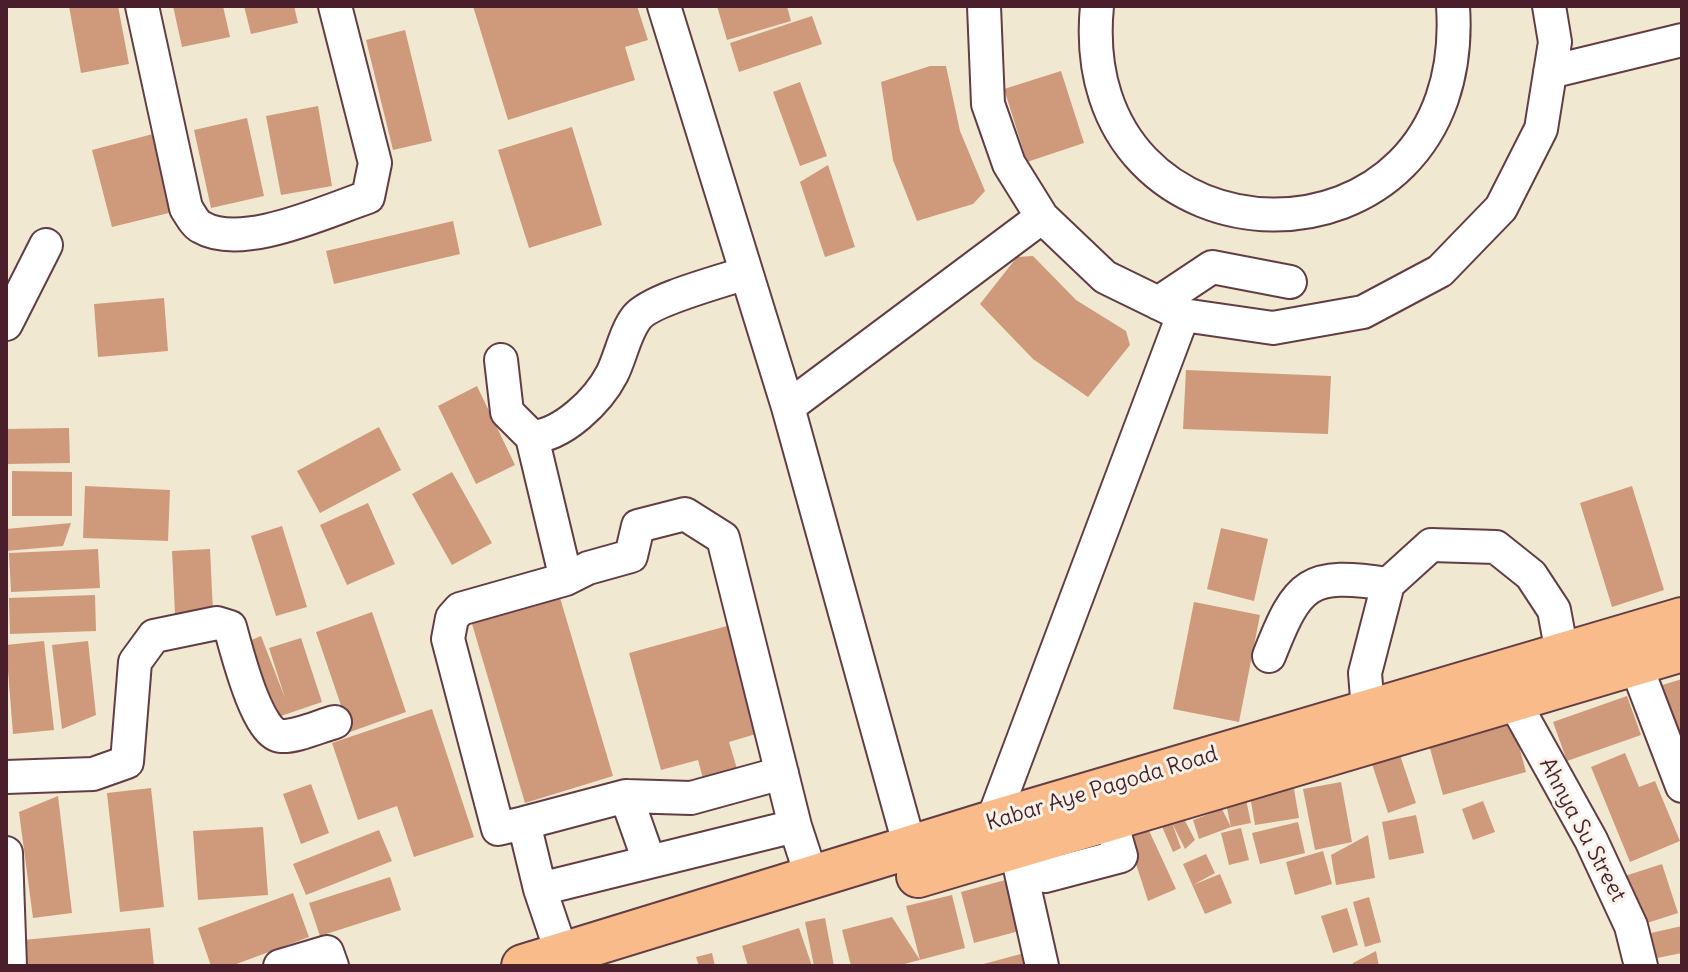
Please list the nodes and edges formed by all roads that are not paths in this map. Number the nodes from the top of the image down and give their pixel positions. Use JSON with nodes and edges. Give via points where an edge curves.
{"nodes":[{"id":1,"x":142,"y":6,"type":"edge"},
{"id":2,"x":335,"y":6,"type":"edge"},
{"id":3,"x":664,"y":6,"type":"edge"},
{"id":4,"x":966,"y":6,"type":"edge"},
{"id":5,"x":984,"y":6,"type":"edge"},
{"id":6,"x":1097,"y":6,"type":"edge"},
{"id":7,"x":1453,"y":6,"type":"edge"},
{"id":8,"x":1549,"y":6,"type":"edge"},
{"id":9,"x":1682,"y":40,"type":"edge"},
{"id":10,"x":1550,"y":72,"type":"junction"},
{"id":11,"x":988,"y":104,"type":"junction"},
{"id":12,"x":1042,"y":217,"type":"junction"},
{"id":13,"x":46,"y":245,"type":"dead end"},
{"id":14,"x":746,"y":273,"type":"junction"},
{"id":15,"x":1290,"y":282,"type":"dead end"},
{"id":16,"x":1170,"y":309,"type":"junction"},
{"id":17,"x":6,"y":324,"type":"edge"},
{"id":18,"x":501,"y":360,"type":"dead end"},
{"id":19,"x":788,"y":407,"type":"junction"},
{"id":20,"x":532,"y":437,"type":"junction"},
{"id":21,"x":566,"y":579,"type":"junction"},
{"id":22,"x":1388,"y":584,"type":"junction"},
{"id":23,"x":1682,"y":619,"type":"edge"},
{"id":24,"x":1682,"y":650,"type":"edge"},
{"id":25,"x":1562,"y":653,"type":"junction"},
{"id":26,"x":1269,"y":656,"type":"dead end"},
{"id":27,"x":1635,"y":663,"type":"junction"},
{"id":28,"x":1512,"y":698,"type":"junction"},
{"id":29,"x":1368,"y":710,"type":"junction"},
{"id":30,"x":335,"y":722,"type":"dead end"},
{"id":31,"x":782,"y":773,"type":"junction"},
{"id":32,"x":6,"y":777,"type":"edge"},
{"id":33,"x":1682,"y":786,"type":"edge"},
{"id":34,"x":626,"y":796,"type":"junction"},
{"id":35,"x":524,"y":823,"type":"junction"},
{"id":36,"x":795,"y":826,"type":"junction"},
{"id":37,"x":1018,"y":830,"type":"junction"},
{"id":38,"x":6,"y":853,"type":"edge"},
{"id":39,"x":649,"y":861,"type":"junction"},
{"id":40,"x":914,"y":863,"type":"junction"},
{"id":41,"x":812,"y":878,"type":"junction"},
{"id":42,"x":540,"y":889,"type":"junction"},
{"id":43,"x":571,"y":961,"type":"edge"},
{"id":44,"x":10,"y":966,"type":"edge"},
{"id":45,"x":280,"y":966,"type":"edge"},
{"id":46,"x":332,"y":966,"type":"edge"},
{"id":47,"x":1042,"y":966,"type":"edge"},
{"id":48,"x":1641,"y":966,"type":"edge"}],
"edges":[{"from":1,"to":2,"type":"street","via":[[186,208],[199,227],[223,234],[260,233],[368,197],[375,163]]},
{"from":3,"to":14,"type":"street"},
{"from":4,"to":11,"type":"street"},
{"from":5,"to":11,"type":"street"},
{"from":6,"to":7,"type":"street","via":[[1093,40],[1100,85],[1118,127],[1146,163],[1182,191],[1210,204],[1268,217],[1328,207],[1356,197],[1394,172],[1424,137],[1444,97],[1454,52]]},
{"from":8,"to":10,"type":"street","via":[[1555,42]]},
{"from":9,"to":10,"type":"street"},
{"from":10,"to":16,"type":"street","via":[[1541,129],[1501,208],[1440,271],[1363,312],[1273,328]]},
{"from":11,"to":12,"type":"street","via":[[1009,164]]},
{"from":12,"to":16,"type":"street","via":[[1105,277]]},
{"from":12,"to":19,"type":"street"},
{"from":13,"to":17,"type":"street"},
{"from":14,"to":19,"type":"street"},
{"from":14,"to":20,"type":"street","via":[[668,299],[638,316],[610,377],[582,410],[549,436]]},
{"from":15,"to":16,"type":"street","via":[[1212,267]]},
{"from":16,"to":37,"type":"street"},
{"from":18,"to":20,"type":"street","via":[[507,412]]},
{"from":19,"to":40,"type":"street"},
{"from":20,"to":21,"type":"street"},
{"from":21,"to":31,"type":"street","via":[[631,556],[638,526],[685,514],[723,538]]},
{"from":21,"to":35,"type":"street","via":[[460,609],[452,618],[448,639],[498,829]]},
{"from":22,"to":25,"type":"street","via":[[1431,545],[1496,547],[1531,575],[1554,610]]},
{"from":22,"to":26,"type":"street","via":[[1347,578],[1307,586],[1287,610]]},
{"from":22,"to":29,"type":"street","via":[[1365,673]]},
{"from":23,"to":25,"type":"main road","name":"Kabar Aye Pagoda Road"},
{"from":24,"to":27,"type":"main road","name":"Kabar Aye Pagoda Road"},
{"from":25,"to":29,"type":"main road","name":"Kabar Aye Pagoda Road"},
{"from":27,"to":28,"type":"main road","name":"Kabar Aye Pagoda Road"},
{"from":27,"to":33,"type":"street"},
{"from":28,"to":37,"type":"main road","name":"Kabar Aye Pagoda Road","via":[[1110,818]]},
{"from":28,"to":48,"type":"street","name":"Ahnya Su Street","via":[[1591,840],[1631,926]]},
{"from":29,"to":37,"type":"main road","name":"Kabar Aye Pagoda Road"},
{"from":30,"to":32,"type":"street","via":[[281,737],[270,732],[246,686],[230,627],[217,623],[154,636],[135,662],[127,762],[93,774]]},
{"from":31,"to":34,"type":"street","via":[[691,798]]},
{"from":31,"to":36,"type":"street"},
{"from":34,"to":35,"type":"street"},
{"from":34,"to":39,"type":"street"},
{"from":35,"to":42,"type":"street"},
{"from":36,"to":39,"type":"street"},
{"from":36,"to":41,"type":"street"},
{"from":37,"to":40,"type":"main road","name":"Kabar Aye Pagoda Road"},
{"from":37,"to":47,"type":"street"},
{"from":38,"to":44,"type":"street"},
{"from":39,"to":42,"type":"street"},
{"from":40,"to":41,"type":"main road","name":"Kabar Aye Pagoda Road"},
{"from":40,"to":43,"type":"main road","name":"Kabar Aye Pagoda Road"},
{"from":41,"to":43,"type":"main road","name":"Kabar Aye Pagoda Road"},
{"from":42,"to":43,"type":"street"},
{"from":45,"to":46,"type":"street","via":[[327,952]]}]}
